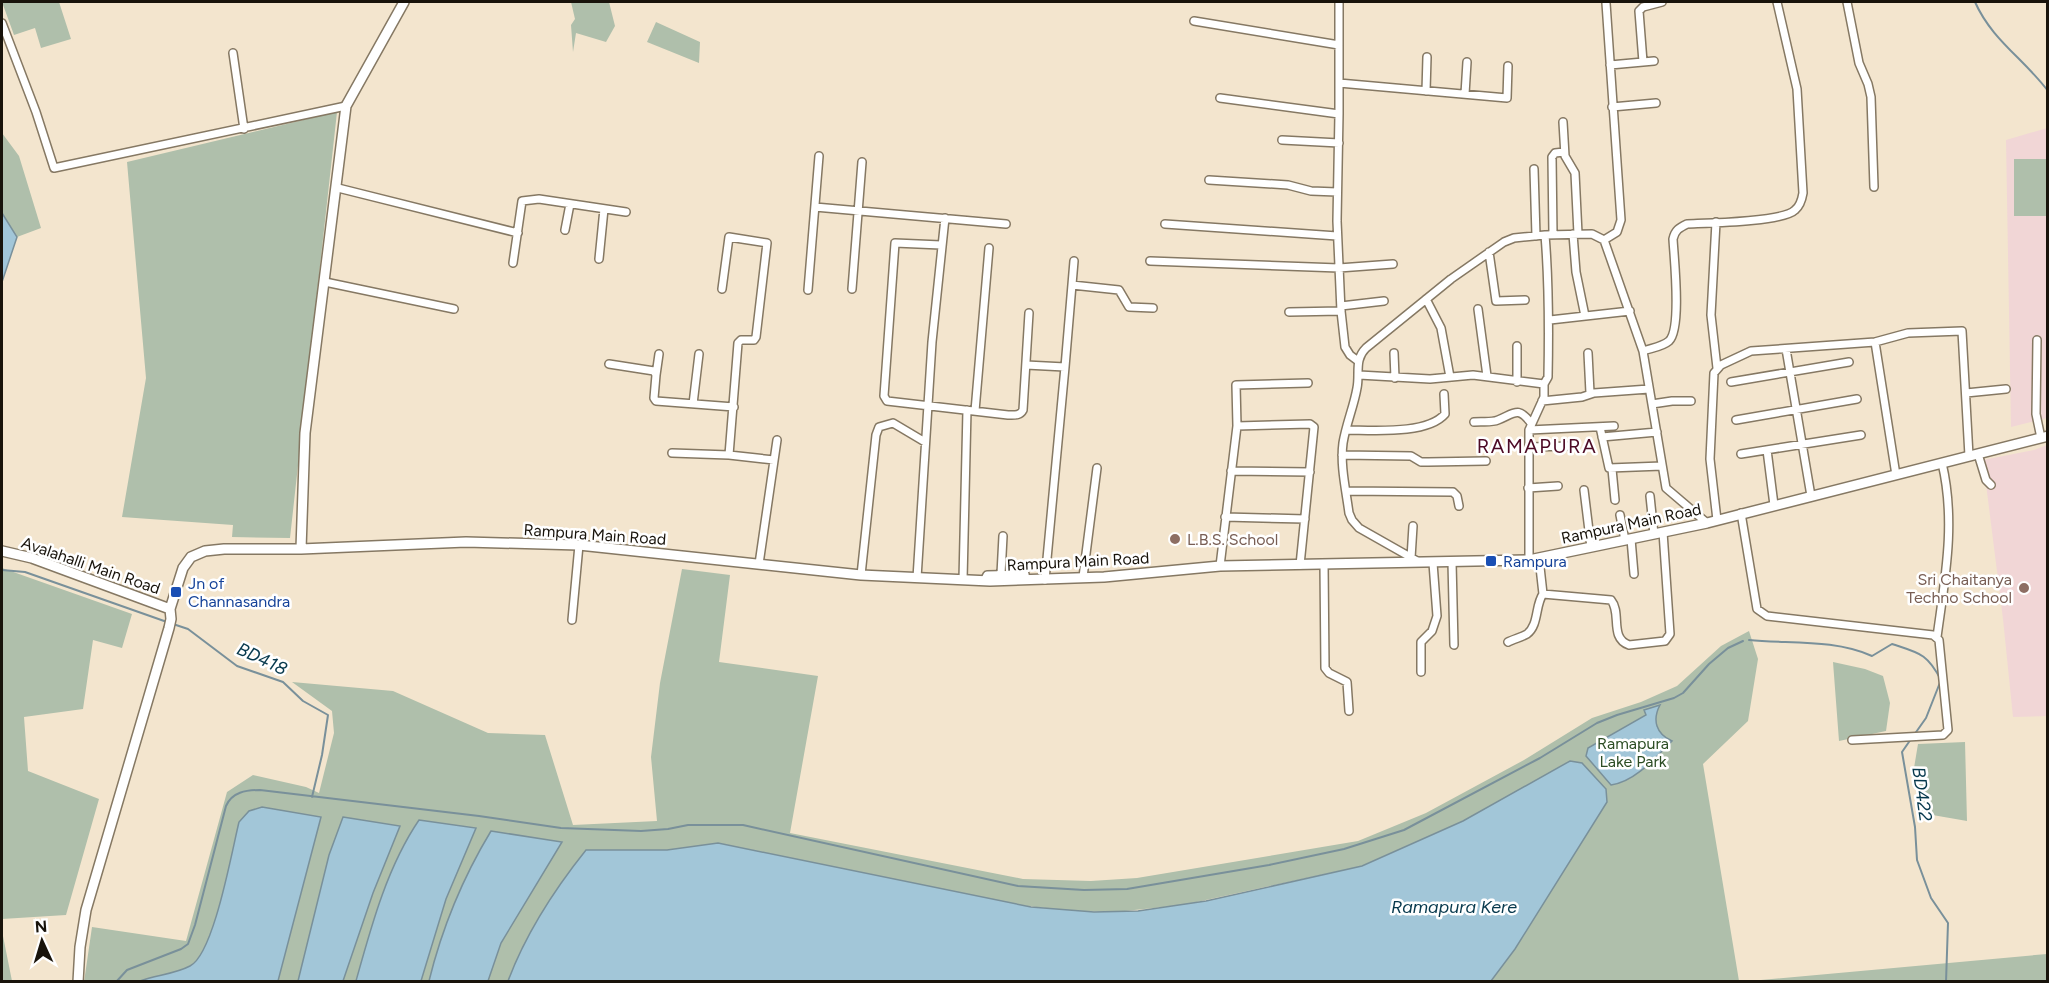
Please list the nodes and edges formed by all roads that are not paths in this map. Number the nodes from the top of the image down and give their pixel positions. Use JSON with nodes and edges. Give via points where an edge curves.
{"nodes":[{"id":1,"x":404,"y":2,"type":"edge"},
{"id":2,"x":1339,"y":2,"type":"edge"},
{"id":3,"x":1662,"y":2,"type":"edge"},
{"id":4,"x":1777,"y":2,"type":"edge"},
{"id":5,"x":1847,"y":2,"type":"edge"},
{"id":6,"x":1606,"y":3,"type":"dead end"},
{"id":7,"x":1194,"y":21,"type":"dead end"},
{"id":8,"x":2,"y":23,"type":"edge"},
{"id":9,"x":1339,"y":45,"type":"junction"},
{"id":10,"x":233,"y":53,"type":"dead end"},
{"id":11,"x":1427,"y":57,"type":"dead end"},
{"id":12,"x":1654,"y":61,"type":"dead end"},
{"id":13,"x":1467,"y":62,"type":"dead end"},
{"id":14,"x":1643,"y":62,"type":"junction"},
{"id":15,"x":1610,"y":65,"type":"junction"},
{"id":16,"x":1508,"y":66,"type":"dead end"},
{"id":17,"x":1339,"y":83,"type":"junction"},
{"id":18,"x":1426,"y":90,"type":"junction"},
{"id":19,"x":1466,"y":94,"type":"junction"},
{"id":20,"x":1220,"y":98,"type":"dead end"},
{"id":21,"x":1656,"y":103,"type":"dead end"},
{"id":22,"x":346,"y":106,"type":"junction"},
{"id":23,"x":1612,"y":107,"type":"junction"},
{"id":24,"x":1340,"y":114,"type":"junction"},
{"id":25,"x":1563,"y":122,"type":"dead end"},
{"id":26,"x":244,"y":129,"type":"junction"},
{"id":27,"x":1282,"y":140,"type":"dead end"},
{"id":28,"x":1339,"y":143,"type":"junction"},
{"id":29,"x":1564,"y":152,"type":"junction"},
{"id":30,"x":819,"y":156,"type":"dead end"},
{"id":31,"x":862,"y":162,"type":"dead end"},
{"id":32,"x":1534,"y":169,"type":"dead end"},
{"id":33,"x":1209,"y":180,"type":"dead end"},
{"id":34,"x":1874,"y":187,"type":"dead end"},
{"id":35,"x":338,"y":188,"type":"junction"},
{"id":36,"x":1337,"y":192,"type":"junction"},
{"id":37,"x":570,"y":204,"type":"junction"},
{"id":38,"x":815,"y":207,"type":"junction"},
{"id":39,"x":604,"y":209,"type":"junction"},
{"id":40,"x":858,"y":211,"type":"junction"},
{"id":41,"x":626,"y":212,"type":"dead end"},
{"id":42,"x":945,"y":218,"type":"junction"},
{"id":43,"x":1716,"y":222,"type":"junction"},
{"id":44,"x":1006,"y":224,"type":"dead end"},
{"id":45,"x":1165,"y":224,"type":"dead end"},
{"id":46,"x":565,"y":230,"type":"dead end"},
{"id":47,"x":518,"y":233,"type":"junction"},
{"id":48,"x":1576,"y":234,"type":"junction"},
{"id":49,"x":1549,"y":235,"type":"junction"},
{"id":50,"x":1337,"y":236,"type":"junction"},
{"id":51,"x":1536,"y":236,"type":"junction"},
{"id":52,"x":1604,"y":240,"type":"junction"},
{"id":53,"x":941,"y":245,"type":"junction"},
{"id":54,"x":989,"y":248,"type":"dead end"},
{"id":55,"x":1489,"y":252,"type":"junction"},
{"id":56,"x":599,"y":259,"type":"dead end"},
{"id":57,"x":1074,"y":261,"type":"dead end"},
{"id":58,"x":1150,"y":261,"type":"dead end"},
{"id":59,"x":513,"y":263,"type":"dead end"},
{"id":60,"x":1393,"y":264,"type":"dead end"},
{"id":61,"x":1339,"y":268,"type":"junction"},
{"id":62,"x":325,"y":282,"type":"junction"},
{"id":63,"x":1072,"y":285,"type":"junction"},
{"id":64,"x":722,"y":289,"type":"dead end"},
{"id":65,"x":852,"y":289,"type":"dead end"},
{"id":66,"x":808,"y":290,"type":"dead end"},
{"id":67,"x":1426,"y":299,"type":"junction"},
{"id":68,"x":1525,"y":300,"type":"dead end"},
{"id":69,"x":1384,"y":301,"type":"dead end"},
{"id":70,"x":1153,"y":308,"type":"dead end"},
{"id":71,"x":454,"y":309,"type":"dead end"},
{"id":72,"x":1341,"y":309,"type":"junction"},
{"id":73,"x":1478,"y":309,"type":"dead end"},
{"id":74,"x":1630,"y":311,"type":"junction"},
{"id":75,"x":1289,"y":312,"type":"dead end"},
{"id":76,"x":1029,"y":313,"type":"dead end"},
{"id":77,"x":1585,"y":316,"type":"junction"},
{"id":78,"x":1550,"y":320,"type":"junction"},
{"id":79,"x":2037,"y":340,"type":"dead end"},
{"id":80,"x":1875,"y":342,"type":"junction"},
{"id":81,"x":1517,"y":346,"type":"dead end"},
{"id":82,"x":1786,"y":349,"type":"junction"},
{"id":83,"x":1642,"y":351,"type":"junction"},
{"id":84,"x":1394,"y":353,"type":"dead end"},
{"id":85,"x":1588,"y":353,"type":"dead end"},
{"id":86,"x":659,"y":354,"type":"dead end"},
{"id":87,"x":699,"y":354,"type":"dead end"},
{"id":88,"x":1358,"y":361,"type":"junction"},
{"id":89,"x":1849,"y":362,"type":"dead end"},
{"id":90,"x":609,"y":364,"type":"dead end"},
{"id":91,"x":1026,"y":365,"type":"junction"},
{"id":92,"x":1065,"y":367,"type":"junction"},
{"id":93,"x":1717,"y":368,"type":"junction"},
{"id":94,"x":1790,"y":373,"type":"junction"},
{"id":95,"x":656,"y":375,"type":"junction"},
{"id":96,"x":1359,"y":375,"type":"junction"},
{"id":97,"x":1487,"y":376,"type":"junction"},
{"id":98,"x":1450,"y":377,"type":"junction"},
{"id":99,"x":1395,"y":378,"type":"junction"},
{"id":100,"x":1517,"y":382,"type":"junction"},
{"id":101,"x":1731,"y":382,"type":"dead end"},
{"id":102,"x":1308,"y":383,"type":"dead end"},
{"id":103,"x":1544,"y":384,"type":"junction"},
{"id":104,"x":1649,"y":389,"type":"junction"},
{"id":105,"x":2006,"y":389,"type":"dead end"},
{"id":106,"x":1590,"y":393,"type":"junction"},
{"id":107,"x":1966,"y":393,"type":"junction"},
{"id":108,"x":1444,"y":394,"type":"dead end"},
{"id":109,"x":1857,"y":399,"type":"dead end"},
{"id":110,"x":1542,"y":401,"type":"junction"},
{"id":111,"x":1691,"y":401,"type":"dead end"},
{"id":112,"x":693,"y":404,"type":"junction"},
{"id":113,"x":1652,"y":404,"type":"junction"},
{"id":114,"x":734,"y":407,"type":"junction"},
{"id":115,"x":928,"y":407,"type":"junction"},
{"id":116,"x":1796,"y":409,"type":"junction"},
{"id":117,"x":971,"y":410,"type":"junction"},
{"id":118,"x":1736,"y":420,"type":"dead end"},
{"id":119,"x":1474,"y":422,"type":"dead end"},
{"id":120,"x":1237,"y":426,"type":"junction"},
{"id":121,"x":1614,"y":426,"type":"dead end"},
{"id":122,"x":1530,"y":427,"type":"junction"},
{"id":123,"x":1600,"y":428,"type":"junction"},
{"id":124,"x":1346,"y":430,"type":"junction"},
{"id":125,"x":1657,"y":432,"type":"junction"},
{"id":126,"x":1861,"y":435,"type":"dead end"},
{"id":127,"x":1602,"y":437,"type":"junction"},
{"id":128,"x":2044,"y":437,"type":"edge"},
{"id":129,"x":777,"y":440,"type":"dead end"},
{"id":130,"x":925,"y":442,"type":"junction"},
{"id":131,"x":1802,"y":445,"type":"junction"},
{"id":132,"x":1572,"y":446,"type":"dead end"},
{"id":133,"x":1529,"y":447,"type":"junction"},
{"id":134,"x":1767,"y":450,"type":"junction"},
{"id":135,"x":672,"y":453,"type":"dead end"},
{"id":136,"x":1741,"y":454,"type":"dead end"},
{"id":137,"x":729,"y":455,"type":"junction"},
{"id":138,"x":1342,"y":455,"type":"junction"},
{"id":139,"x":1973,"y":455,"type":"junction"},
{"id":140,"x":774,"y":460,"type":"junction"},
{"id":141,"x":1486,"y":461,"type":"dead end"},
{"id":142,"x":1942,"y":463,"type":"junction"},
{"id":143,"x":1662,"y":466,"type":"junction"},
{"id":144,"x":1097,"y":468,"type":"dead end"},
{"id":145,"x":1612,"y":469,"type":"junction"},
{"id":146,"x":1231,"y":471,"type":"junction"},
{"id":147,"x":1310,"y":472,"type":"junction"},
{"id":148,"x":1896,"y":475,"type":"junction"},
{"id":149,"x":1991,"y":485,"type":"dead end"},
{"id":150,"x":1558,"y":486,"type":"dead end"},
{"id":151,"x":1528,"y":488,"type":"junction"},
{"id":152,"x":1584,"y":490,"type":"dead end"},
{"id":153,"x":1346,"y":491,"type":"junction"},
{"id":154,"x":1650,"y":496,"type":"dead end"},
{"id":155,"x":1811,"y":496,"type":"junction"},
{"id":156,"x":1615,"y":500,"type":"dead end"},
{"id":157,"x":1774,"y":505,"type":"junction"},
{"id":158,"x":1459,"y":507,"type":"dead end"},
{"id":159,"x":1741,"y":513,"type":"junction"},
{"id":160,"x":1620,"y":515,"type":"dead end"},
{"id":161,"x":1226,"y":517,"type":"junction"},
{"id":162,"x":1305,"y":519,"type":"junction"},
{"id":163,"x":1712,"y":521,"type":"junction"},
{"id":164,"x":1413,"y":526,"type":"dead end"},
{"id":165,"x":1659,"y":533,"type":"junction"},
{"id":166,"x":1003,"y":536,"type":"dead end"},
{"id":167,"x":1628,"y":539,"type":"junction"},
{"id":168,"x":579,"y":545,"type":"junction"},
{"id":169,"x":1591,"y":547,"type":"junction"},
{"id":170,"x":301,"y":549,"type":"junction"},
{"id":171,"x":2,"y":551,"type":"edge"},
{"id":172,"x":1411,"y":558,"type":"junction"},
{"id":173,"x":1539,"y":558,"type":"junction"},
{"id":174,"x":1529,"y":560,"type":"junction"},
{"id":175,"x":1452,"y":562,"type":"junction"},
{"id":176,"x":1421,"y":563,"type":"junction"},
{"id":177,"x":1433,"y":563,"type":"junction"},
{"id":178,"x":759,"y":564,"type":"junction"},
{"id":179,"x":1324,"y":564,"type":"junction"},
{"id":180,"x":1300,"y":565,"type":"junction"},
{"id":181,"x":1220,"y":566,"type":"junction"},
{"id":182,"x":1001,"y":574,"type":"junction"},
{"id":183,"x":1634,"y":574,"type":"dead end"},
{"id":184,"x":861,"y":575,"type":"junction"},
{"id":185,"x":1083,"y":577,"type":"junction"},
{"id":186,"x":917,"y":578,"type":"junction"},
{"id":187,"x":963,"y":580,"type":"junction"},
{"id":188,"x":1026,"y":580,"type":"junction"},
{"id":189,"x":1045,"y":580,"type":"junction"},
{"id":190,"x":984,"y":581,"type":"junction"},
{"id":191,"x":1543,"y":594,"type":"junction"},
{"id":192,"x":170,"y":619,"type":"junction"},
{"id":193,"x":572,"y":620,"type":"dead end"},
{"id":194,"x":1937,"y":637,"type":"junction"},
{"id":195,"x":1508,"y":642,"type":"dead end"},
{"id":196,"x":1454,"y":645,"type":"dead end"},
{"id":197,"x":1422,"y":672,"type":"dead end"},
{"id":198,"x":1349,"y":711,"type":"dead end"},
{"id":199,"x":1852,"y":740,"type":"dead end"},
{"id":200,"x":78,"y":981,"type":"edge"}],
"edges":[{"from":1,"to":22,"type":"main road"},
{"from":2,"to":9,"type":"street"},
{"from":3,"to":14,"type":"street","via":[[1639,11]]},
{"from":4,"to":43,"type":"street","via":[[1797,89],[1803,193],[1795,211],[1786,215]]},
{"from":5,"to":34,"type":"street","via":[[1859,63],[1871,97]]},
{"from":6,"to":15,"type":"street"},
{"from":7,"to":9,"type":"street"},
{"from":8,"to":26,"type":"street","via":[[54,168]]},
{"from":9,"to":17,"type":"street"},
{"from":10,"to":26,"type":"street"},
{"from":11,"to":18,"type":"street"},
{"from":12,"to":14,"type":"street"},
{"from":13,"to":19,"type":"street"},
{"from":14,"to":15,"type":"street"},
{"from":15,"to":23,"type":"street"},
{"from":16,"to":19,"type":"street","via":[[1507,98]]},
{"from":17,"to":18,"type":"street"},
{"from":17,"to":24,"type":"street"},
{"from":18,"to":19,"type":"street"},
{"from":20,"to":24,"type":"street"},
{"from":21,"to":23,"type":"street"},
{"from":22,"to":26,"type":"street"},
{"from":22,"to":35,"type":"main road"},
{"from":23,"to":52,"type":"street","via":[[1621,220],[1617,232]]},
{"from":24,"to":28,"type":"street"},
{"from":25,"to":29,"type":"street"},
{"from":27,"to":28,"type":"street"},
{"from":28,"to":36,"type":"street"},
{"from":29,"to":48,"type":"street","via":[[1575,172]]},
{"from":29,"to":49,"type":"street","via":[[1552,157]]},
{"from":30,"to":38,"type":"street"},
{"from":31,"to":40,"type":"street"},
{"from":32,"to":51,"type":"street"},
{"from":33,"to":36,"type":"street"},
{"from":35,"to":47,"type":"street"},
{"from":35,"to":62,"type":"main road"},
{"from":36,"to":50,"type":"street"},
{"from":37,"to":39,"type":"street"},
{"from":37,"to":46,"type":"street"},
{"from":37,"to":47,"type":"street","via":[[539,199],[522,201]]},
{"from":38,"to":40,"type":"street"},
{"from":38,"to":66,"type":"street"},
{"from":39,"to":41,"type":"street"},
{"from":39,"to":56,"type":"street"},
{"from":40,"to":42,"type":"street"},
{"from":40,"to":65,"type":"street"},
{"from":42,"to":44,"type":"street"},
{"from":42,"to":53,"type":"street"},
{"from":43,"to":83,"type":"street","via":[[1687,224],[1674,232],[1674,334],[1661,346]]},
{"from":43,"to":93,"type":"street","via":[[1711,315]]},
{"from":45,"to":50,"type":"street"},
{"from":47,"to":59,"type":"street"},
{"from":48,"to":49,"type":"street"},
{"from":48,"to":52,"type":"street","via":[[1592,234]]},
{"from":48,"to":77,"type":"street","via":[[1576,272]]},
{"from":49,"to":51,"type":"street"},
{"from":49,"to":78,"type":"street"},
{"from":50,"to":61,"type":"street"},
{"from":51,"to":55,"type":"street","via":[[1514,238]]},
{"from":52,"to":74,"type":"street"},
{"from":53,"to":115,"type":"street"},
{"from":53,"to":115,"type":"street","via":[[895,243],[884,396],[890,403]]},
{"from":54,"to":117,"type":"street"},
{"from":55,"to":67,"type":"street"},
{"from":55,"to":68,"type":"street","via":[[1496,301]]},
{"from":57,"to":63,"type":"street"},
{"from":58,"to":61,"type":"street"},
{"from":60,"to":61,"type":"street"},
{"from":61,"to":72,"type":"street"},
{"from":62,"to":71,"type":"street"},
{"from":62,"to":170,"type":"main road","via":[[305,433]]},
{"from":63,"to":70,"type":"street","via":[[1119,290],[1129,307]]},
{"from":63,"to":92,"type":"street"},
{"from":64,"to":114,"type":"street","via":[[729,237],[767,243],[756,337],[738,343]]},
{"from":67,"to":88,"type":"street","via":[[1366,348]]},
{"from":67,"to":98,"type":"street","via":[[1441,328]]},
{"from":69,"to":72,"type":"street"},
{"from":72,"to":75,"type":"street"},
{"from":72,"to":88,"type":"street","via":[[1345,347]]},
{"from":73,"to":97,"type":"street"},
{"from":74,"to":77,"type":"street"},
{"from":74,"to":83,"type":"street"},
{"from":76,"to":91,"type":"street"},
{"from":77,"to":78,"type":"street"},
{"from":78,"to":103,"type":"street","via":[[1548,377]]},
{"from":79,"to":128,"type":"street","via":[[2036,414]]},
{"from":80,"to":82,"type":"street"},
{"from":80,"to":107,"type":"street","via":[[1908,333],[1962,331]]},
{"from":80,"to":148,"type":"street"},
{"from":81,"to":100,"type":"street"},
{"from":82,"to":93,"type":"street","via":[[1750,351]]},
{"from":82,"to":94,"type":"street"},
{"from":83,"to":104,"type":"street"},
{"from":84,"to":99,"type":"street"},
{"from":85,"to":106,"type":"street"},
{"from":86,"to":95,"type":"street"},
{"from":87,"to":112,"type":"street"},
{"from":88,"to":96,"type":"street"},
{"from":89,"to":94,"type":"street"},
{"from":90,"to":95,"type":"street","via":[[654,371]]},
{"from":91,"to":92,"type":"street"},
{"from":91,"to":117,"type":"street","via":[[1021,413]]},
{"from":92,"to":189,"type":"street"},
{"from":93,"to":163,"type":"street","via":[[1710,459]]},
{"from":94,"to":101,"type":"street"},
{"from":94,"to":116,"type":"street"},
{"from":95,"to":112,"type":"street","via":[[656,401]]},
{"from":96,"to":99,"type":"street"},
{"from":96,"to":124,"type":"street"},
{"from":97,"to":98,"type":"street"},
{"from":97,"to":100,"type":"street"},
{"from":98,"to":99,"type":"street"},
{"from":100,"to":103,"type":"street"},
{"from":102,"to":120,"type":"street","via":[[1236,385]]},
{"from":103,"to":110,"type":"street"},
{"from":104,"to":106,"type":"street"},
{"from":104,"to":113,"type":"street"},
{"from":105,"to":107,"type":"street"},
{"from":106,"to":110,"type":"street"},
{"from":107,"to":139,"type":"street"},
{"from":108,"to":124,"type":"street","via":[[1445,414],[1433,422],[1398,430]]},
{"from":109,"to":116,"type":"street"},
{"from":110,"to":122,"type":"street"},
{"from":111,"to":113,"type":"street"},
{"from":112,"to":114,"type":"street"},
{"from":113,"to":125,"type":"street"},
{"from":114,"to":137,"type":"street"},
{"from":115,"to":117,"type":"street"},
{"from":115,"to":130,"type":"street"},
{"from":116,"to":118,"type":"street"},
{"from":116,"to":131,"type":"street"},
{"from":117,"to":187,"type":"street"},
{"from":119,"to":122,"type":"street","via":[[1496,421],[1517,412],[1524,414]]},
{"from":120,"to":146,"type":"street"},
{"from":120,"to":147,"type":"street","via":[[1313,425]]},
{"from":121,"to":123,"type":"street"},
{"from":122,"to":123,"type":"street"},
{"from":122,"to":133,"type":"street"},
{"from":123,"to":127,"type":"street"},
{"from":124,"to":138,"type":"street"},
{"from":125,"to":127,"type":"street"},
{"from":125,"to":143,"type":"street"},
{"from":126,"to":131,"type":"street"},
{"from":127,"to":145,"type":"street","via":[[1607,465]]},
{"from":128,"to":139,"type":"main road","name":"Rampura Main Road"},
{"from":129,"to":140,"type":"street"},
{"from":130,"to":184,"type":"street","via":[[893,423],[879,427]]},
{"from":130,"to":186,"type":"street"},
{"from":131,"to":134,"type":"street"},
{"from":131,"to":155,"type":"street"},
{"from":132,"to":133,"type":"street"},
{"from":133,"to":151,"type":"street"},
{"from":134,"to":136,"type":"street"},
{"from":134,"to":157,"type":"street"},
{"from":135,"to":137,"type":"street"},
{"from":137,"to":140,"type":"street"},
{"from":138,"to":141,"type":"street","via":[[1411,456],[1421,462]]},
{"from":138,"to":153,"type":"street"},
{"from":139,"to":142,"type":"main road","name":"Rampura Main Road"},
{"from":139,"to":149,"type":"street"},
{"from":140,"to":178,"type":"street"},
{"from":142,"to":148,"type":"main road","name":"Rampura Main Road"},
{"from":142,"to":194,"type":"street","via":[[1950,545]]},
{"from":143,"to":145,"type":"street"},
{"from":143,"to":163,"type":"street","via":[[1668,490]]},
{"from":144,"to":185,"type":"street"},
{"from":145,"to":156,"type":"street"},
{"from":146,"to":147,"type":"street"},
{"from":146,"to":161,"type":"street"},
{"from":147,"to":162,"type":"street"},
{"from":148,"to":155,"type":"main road","name":"Rampura Main Road"},
{"from":150,"to":151,"type":"street"},
{"from":151,"to":174,"type":"street"},
{"from":152,"to":169,"type":"street"},
{"from":153,"to":158,"type":"street","via":[[1453,492]]},
{"from":153,"to":172,"type":"street","via":[[1349,513],[1359,528]]},
{"from":154,"to":165,"type":"street"},
{"from":155,"to":157,"type":"main road","name":"Rampura Main Road"},
{"from":157,"to":159,"type":"main road","name":"Rampura Main Road"},
{"from":159,"to":163,"type":"main road","name":"Rampura Main Road"},
{"from":159,"to":194,"type":"street","via":[[1761,613]]},
{"from":160,"to":167,"type":"street"},
{"from":161,"to":162,"type":"street"},
{"from":161,"to":181,"type":"street"},
{"from":162,"to":180,"type":"street"},
{"from":163,"to":165,"type":"main road","name":"Rampura Main Road"},
{"from":164,"to":172,"type":"street"},
{"from":165,"to":167,"type":"main road","name":"Rampura Main Road"},
{"from":165,"to":191,"type":"street","via":[[1670,634],[1665,641],[1624,643],[1617,632],[1611,600]]},
{"from":166,"to":182,"type":"street"},
{"from":167,"to":169,"type":"main road","name":"Rampura Main Road"},
{"from":167,"to":183,"type":"street"},
{"from":168,"to":170,"type":"main road","name":"Rampura Main Road","via":[[466,542]]},
{"from":168,"to":178,"type":"main road","name":"Rampura Main Road"},
{"from":168,"to":193,"type":"street"},
{"from":169,"to":173,"type":"main road","name":"Rampura Main Road"},
{"from":170,"to":192,"type":"main road","name":"Rampura Main Road","via":[[224,549],[191,557],[183,568]]},
{"from":171,"to":192,"type":"main road","name":"Avalahalli Main Road","via":[[32,558]]},
{"from":172,"to":176,"type":"street"},
{"from":173,"to":174,"type":"main road","name":"Rampura Main Road"},
{"from":173,"to":191,"type":"street"},
{"from":174,"to":175,"type":"main road","name":"Rampura Main Road"},
{"from":175,"to":177,"type":"main road","name":"Rampura Main Road"},
{"from":175,"to":196,"type":"street"},
{"from":176,"to":177,"type":"main road","name":"Rampura Main Road"},
{"from":176,"to":179,"type":"main road","name":"Rampura Main Road"},
{"from":177,"to":197,"type":"street","via":[[1437,616],[1432,631],[1421,642]]},
{"from":178,"to":184,"type":"main road","name":"Rampura Main Road"},
{"from":179,"to":180,"type":"main road","name":"Rampura Main Road"},
{"from":179,"to":198,"type":"street","via":[[1326,668],[1347,682]]},
{"from":180,"to":181,"type":"main road","name":"Rampura Main Road"},
{"from":181,"to":185,"type":"main road","name":"Rampura Main Road"},
{"from":182,"to":188,"type":"street","via":[[1024,574]]},
{"from":182,"to":190,"type":"street","via":[[987,575]]},
{"from":184,"to":186,"type":"main road","name":"Rampura Main Road"},
{"from":185,"to":189,"type":"main road","name":"Rampura Main Road"},
{"from":186,"to":187,"type":"main road","name":"Rampura Main Road"},
{"from":187,"to":190,"type":"main road","name":"Rampura Main Road"},
{"from":188,"to":189,"type":"main road","name":"Rampura Main Road"},
{"from":188,"to":190,"type":"main road","name":"Rampura Main Road"},
{"from":191,"to":195,"type":"street","via":[[1532,628]]},
{"from":192,"to":200,"type":"main road","via":[[86,910]]},
{"from":194,"to":199,"type":"street","via":[[1948,730],[1943,735]]}]}
